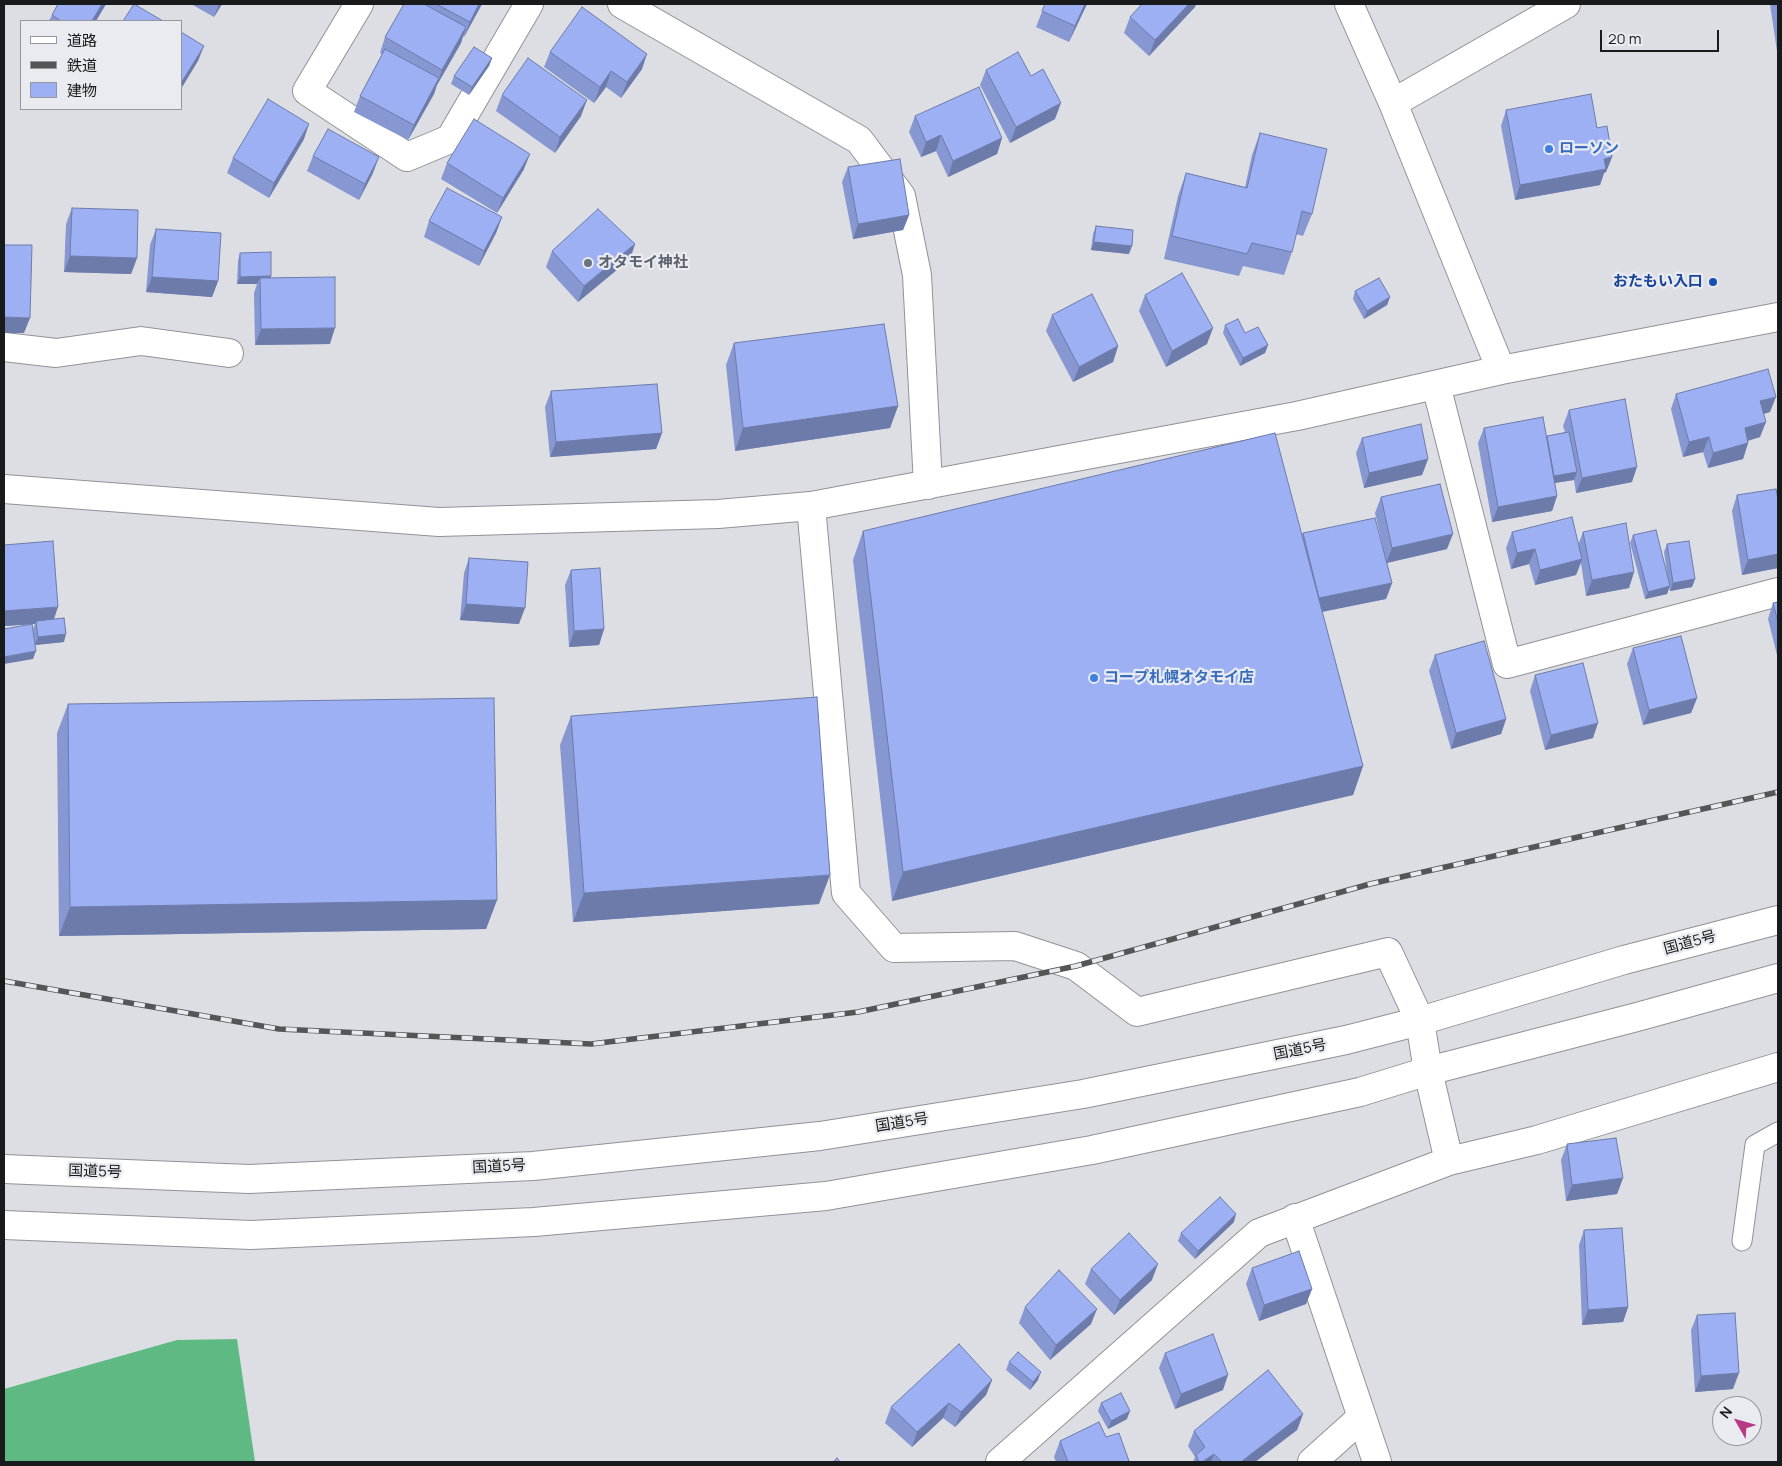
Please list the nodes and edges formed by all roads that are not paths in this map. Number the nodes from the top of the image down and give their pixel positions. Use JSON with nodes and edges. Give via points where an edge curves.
{"nodes":[{"id":1,"x":359,"y":4,"type":"edge"},
{"id":2,"x":529,"y":4,"type":"edge"},
{"id":3,"x":622,"y":4,"type":"edge"},
{"id":4,"x":1349,"y":4,"type":"edge"},
{"id":5,"x":1566,"y":4,"type":"edge"},
{"id":6,"x":1393,"y":103,"type":"junction"},
{"id":7,"x":1778,"y":317,"type":"edge"},
{"id":8,"x":4,"y":347,"type":"edge"},
{"id":9,"x":230,"y":353,"type":"dead end"},
{"id":10,"x":1501,"y":370,"type":"junction"},
{"id":11,"x":1436,"y":385,"type":"junction"},
{"id":12,"x":928,"y":485,"type":"junction"},
{"id":13,"x":4,"y":489,"type":"edge"},
{"id":14,"x":811,"y":506,"type":"junction"},
{"id":15,"x":1778,"y":592,"type":"edge"},
{"id":16,"x":1778,"y":920,"type":"edge"},
{"id":17,"x":1778,"y":978,"type":"edge"},
{"id":18,"x":1420,"y":1021,"type":"junction"},
{"id":19,"x":1778,"y":1067,"type":"edge"},
{"id":20,"x":1428,"y":1071,"type":"junction"},
{"id":21,"x":1778,"y":1132,"type":"edge"},
{"id":22,"x":1449,"y":1161,"type":"junction"},
{"id":23,"x":4,"y":1168,"type":"edge"},
{"id":24,"x":1295,"y":1218,"type":"junction"},
{"id":25,"x":4,"y":1225,"type":"edge"},
{"id":26,"x":1742,"y":1241,"type":"dead end"},
{"id":27,"x":1361,"y":1418,"type":"junction"},
{"id":28,"x":1000,"y":1462,"type":"edge"},
{"id":29,"x":1312,"y":1462,"type":"edge"},
{"id":30,"x":1377,"y":1462,"type":"edge"}],
"edges":[{"from":1,"to":2,"type":"main road","via":[[307,91],[407,157],[450,139]]},
{"from":3,"to":12,"type":"main road","via":[[859,140],[901,196],[917,275]]},
{"from":4,"to":6,"type":"main road"},
{"from":5,"to":6,"type":"main road"},
{"from":6,"to":10,"type":"main road"},
{"from":7,"to":10,"type":"main road"},
{"from":8,"to":9,"type":"main road","via":[[56,353],[141,341]]},
{"from":10,"to":11,"type":"main road"},
{"from":11,"to":12,"type":"main road","via":[[1297,416]]},
{"from":11,"to":15,"type":"main road","via":[[1507,664]]},
{"from":12,"to":14,"type":"main road"},
{"from":13,"to":14,"type":"main road","via":[[439,522],[718,514]]},
{"from":14,"to":18,"type":"main road","via":[[846,893],[894,948],[1015,946],[1076,966],[1137,1012],[1388,952]]},
{"from":16,"to":18,"type":"main road","name":"国道5号","via":[[1624,960]]},
{"from":17,"to":20,"type":"main road"},
{"from":18,"to":20,"type":"main road"},
{"from":18,"to":23,"type":"main road","name":"国道5号","via":[[1346,1040],[1083,1094],[820,1136],[533,1166],[259,1178]]},
{"from":19,"to":22,"type":"main road","via":[[1537,1140]]},
{"from":20,"to":22,"type":"main road"},
{"from":20,"to":25,"type":"main road","via":[[1360,1092],[1092,1150],[826,1196],[534,1222],[252,1235]]},
{"from":21,"to":26,"type":"lane","via":[[1755,1145]]},
{"from":22,"to":24,"type":"main road"},
{"from":24,"to":27,"type":"main road"},
{"from":24,"to":28,"type":"main road","via":[[1259,1232]]},
{"from":27,"to":29,"type":"main road"},
{"from":27,"to":30,"type":"main road"}]}
